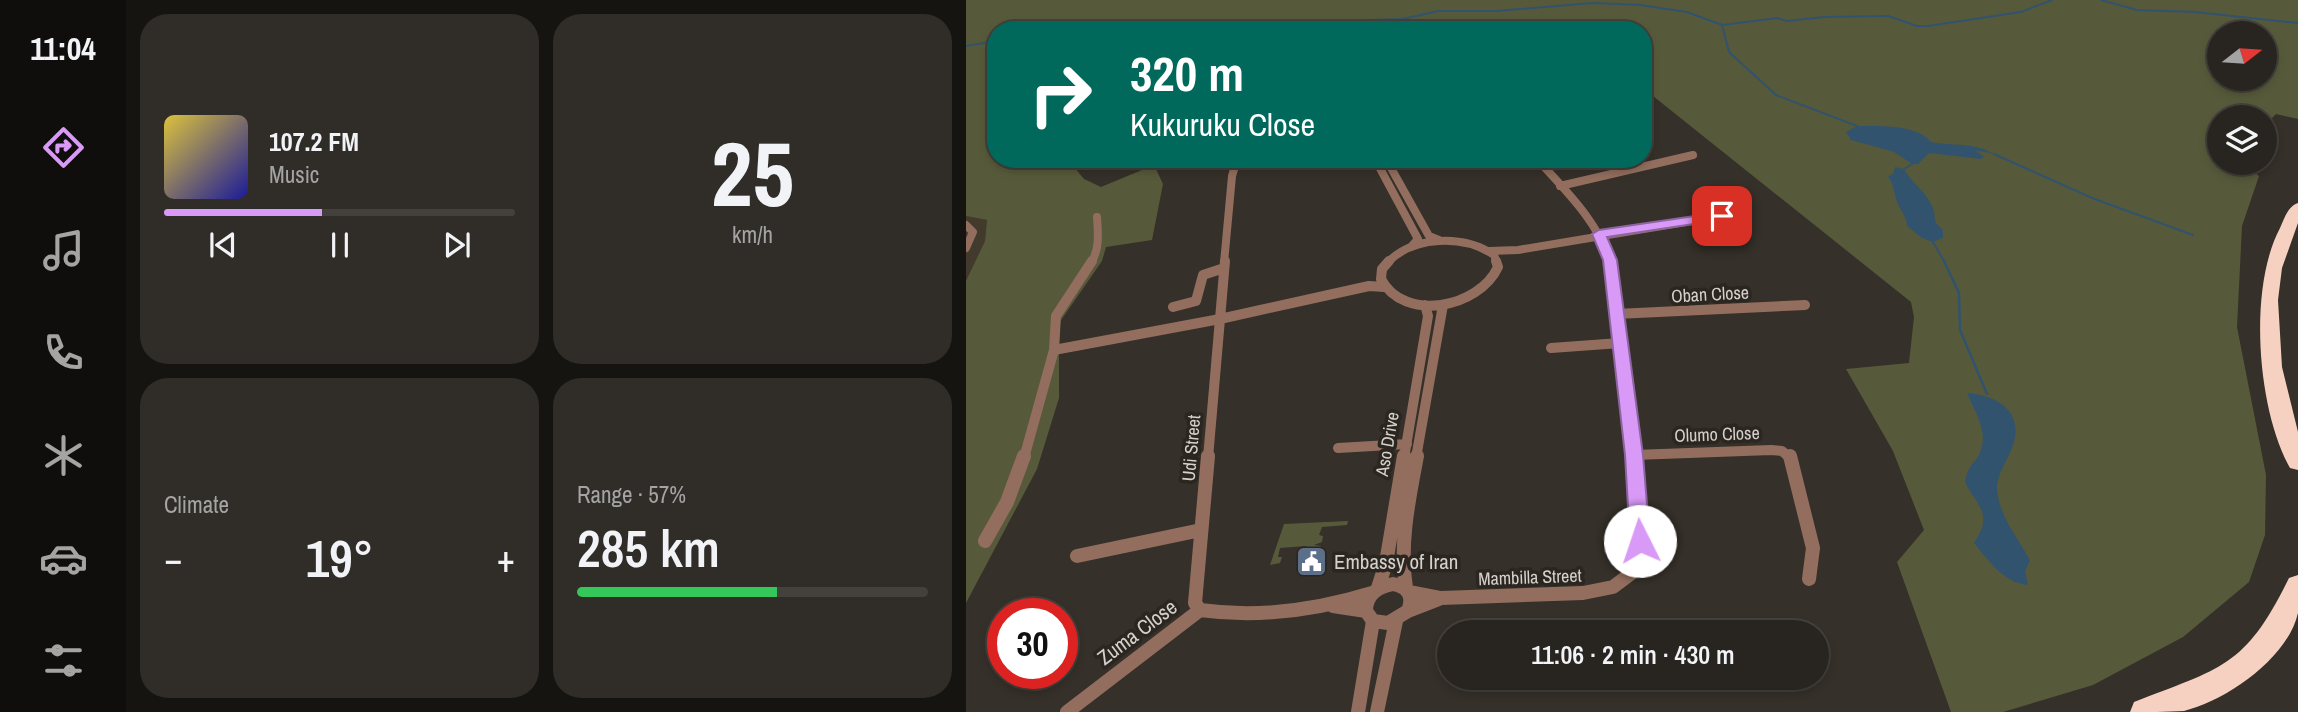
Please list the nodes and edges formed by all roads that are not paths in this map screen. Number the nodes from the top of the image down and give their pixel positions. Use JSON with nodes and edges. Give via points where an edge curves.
{"nodes":[{"id":1,"x":1693,"y":155,"type":"dead end"},
{"id":2,"x":1652,"y":165,"type":"edge"},
{"id":3,"x":1234,"y":168,"type":"edge"},
{"id":4,"x":1381,"y":168,"type":"edge"},
{"id":5,"x":1391,"y":168,"type":"edge"},
{"id":6,"x":1544,"y":168,"type":"edge"},
{"id":7,"x":1637,"y":168,"type":"edge"},
{"id":8,"x":1560,"y":186,"type":"junction"},
{"id":9,"x":2298,"y":208,"type":"edge"},
{"id":10,"x":1722,"y":216,"type":"dead end"},
{"id":11,"x":1097,"y":217,"type":"dead end"},
{"id":12,"x":966,"y":225,"type":"edge"},
{"id":13,"x":1600,"y":237,"type":"junction"},
{"id":14,"x":1442,"y":240,"type":"junction"},
{"id":15,"x":1411,"y":247,"type":"junction"},
{"id":16,"x":966,"y":248,"type":"edge"},
{"id":17,"x":1489,"y":251,"type":"junction"},
{"id":18,"x":1498,"y":266,"type":"junction"},
{"id":19,"x":1224,"y":268,"type":"junction"},
{"id":20,"x":1384,"y":286,"type":"junction"},
{"id":21,"x":1425,"y":305,"type":"junction"},
{"id":22,"x":1443,"y":305,"type":"junction"},
{"id":23,"x":1805,"y":305,"type":"dead end"},
{"id":24,"x":1173,"y":307,"type":"dead end"},
{"id":25,"x":1616,"y":314,"type":"junction"},
{"id":26,"x":1220,"y":319,"type":"junction"},
{"id":27,"x":1620,"y":343,"type":"junction"},
{"id":28,"x":1551,"y":348,"type":"dead end"},
{"id":29,"x":1054,"y":350,"type":"junction"},
{"id":30,"x":1407,"y":444,"type":"junction"},
{"id":31,"x":1338,"y":448,"type":"dead end"},
{"id":32,"x":1634,"y":455,"type":"junction"},
{"id":33,"x":2298,"y":461,"type":"edge"},
{"id":34,"x":1201,"y":530,"type":"junction"},
{"id":35,"x":985,"y":541,"type":"dead end"},
{"id":36,"x":1077,"y":556,"type":"dead end"},
{"id":37,"x":1809,"y":579,"type":"dead end"},
{"id":38,"x":2298,"y":586,"type":"edge"},
{"id":39,"x":1408,"y":590,"type":"junction"},
{"id":40,"x":1375,"y":591,"type":"junction"},
{"id":41,"x":1441,"y":598,"type":"junction"},
{"id":42,"x":1330,"y":606,"type":"junction"},
{"id":43,"x":1200,"y":610,"type":"junction"},
{"id":44,"x":1370,"y":616,"type":"junction"},
{"id":45,"x":1402,"y":616,"type":"junction"},
{"id":46,"x":1066,"y":712,"type":"edge"},
{"id":47,"x":1358,"y":712,"type":"edge"},
{"id":48,"x":1377,"y":712,"type":"edge"},
{"id":49,"x":2144,"y":712,"type":"edge"}],
"edges":[{"from":1,"to":2,"type":"street"},
{"from":3,"to":19,"type":"street","name":"Udi Street"},
{"from":4,"to":15,"type":"street","via":[[1418,239]]},
{"from":5,"to":14,"type":"street","via":[[1429,236]]},
{"from":6,"to":8,"type":"street","name":"Mambilla Street"},
{"from":7,"to":8,"type":"street"},
{"from":8,"to":13,"type":"street","name":"Mambilla Street"},
{"from":9,"to":33,"type":"highway","via":[[2278,254],[2269,300],[2278,397]]},
{"from":10,"to":13,"type":"street"},
{"from":11,"to":29,"type":"street","via":[[1096,255],[1056,316]]},
{"from":12,"to":16,"type":"street","via":[[973,232]]},
{"from":13,"to":17,"type":"street"},
{"from":13,"to":18,"type":"street","via":[[1520,256]]},
{"from":13,"to":25,"type":"street","name":"Mambilla Street","via":[[1610,260]]},
{"from":14,"to":15,"type":"street"},
{"from":14,"to":17,"type":"street","via":[[1464,241]]},
{"from":15,"to":20,"type":"street","via":[[1388,263],[1381,276]]},
{"from":17,"to":18,"type":"street"},
{"from":18,"to":22,"type":"street","via":[[1486,288]]},
{"from":19,"to":24,"type":"street","via":[[1203,275],[1196,301]]},
{"from":19,"to":26,"type":"street","name":"Udi Street"},
{"from":20,"to":21,"type":"street","via":[[1398,299]]},
{"from":20,"to":26,"type":"street"},
{"from":21,"to":22,"type":"street"},
{"from":21,"to":30,"type":"street","name":"Aso Drive","via":[[1428,316]]},
{"from":22,"to":39,"type":"street","name":"Aso Drive","via":[[1409,499],[1403,570]]},
{"from":23,"to":25,"type":"street","name":"Oban Close"},
{"from":25,"to":27,"type":"street","name":"Mambilla Street"},
{"from":26,"to":29,"type":"street"},
{"from":26,"to":34,"type":"street","name":"Udi Street"},
{"from":27,"to":28,"type":"street"},
{"from":27,"to":32,"type":"street","name":"Mambilla Street"},
{"from":29,"to":35,"type":"street","via":[[1003,512]]},
{"from":30,"to":31,"type":"street"},
{"from":30,"to":40,"type":"street","name":"Aso Drive","via":[[1387,563]]},
{"from":32,"to":37,"type":"street","name":"Olumo Close","via":[[1782,452],[1790,456],[1813,548]]},
{"from":32,"to":41,"type":"street","name":"Mambilla Street","via":[[1640,559],[1629,579],[1604,591]]},
{"from":34,"to":36,"type":"street"},
{"from":34,"to":43,"type":"street","name":"Udi Street","via":[[1195,603]]},
{"from":38,"to":49,"type":"highway","via":[[2280,622],[2254,657],[2229,677]]},
{"from":39,"to":40,"type":"street","via":[[1393,584]]},
{"from":39,"to":41,"type":"street"},
{"from":39,"to":45,"type":"street","via":[[1412,598]]},
{"from":40,"to":42,"type":"street"},
{"from":40,"to":44,"type":"street","via":[[1365,605]]},
{"from":41,"to":45,"type":"street"},
{"from":42,"to":43,"type":"street"},
{"from":42,"to":44,"type":"street"},
{"from":43,"to":46,"type":"street","name":"Zuma Close"},
{"from":44,"to":45,"type":"street"},
{"from":44,"to":47,"type":"street"},
{"from":45,"to":48,"type":"street"}]}
